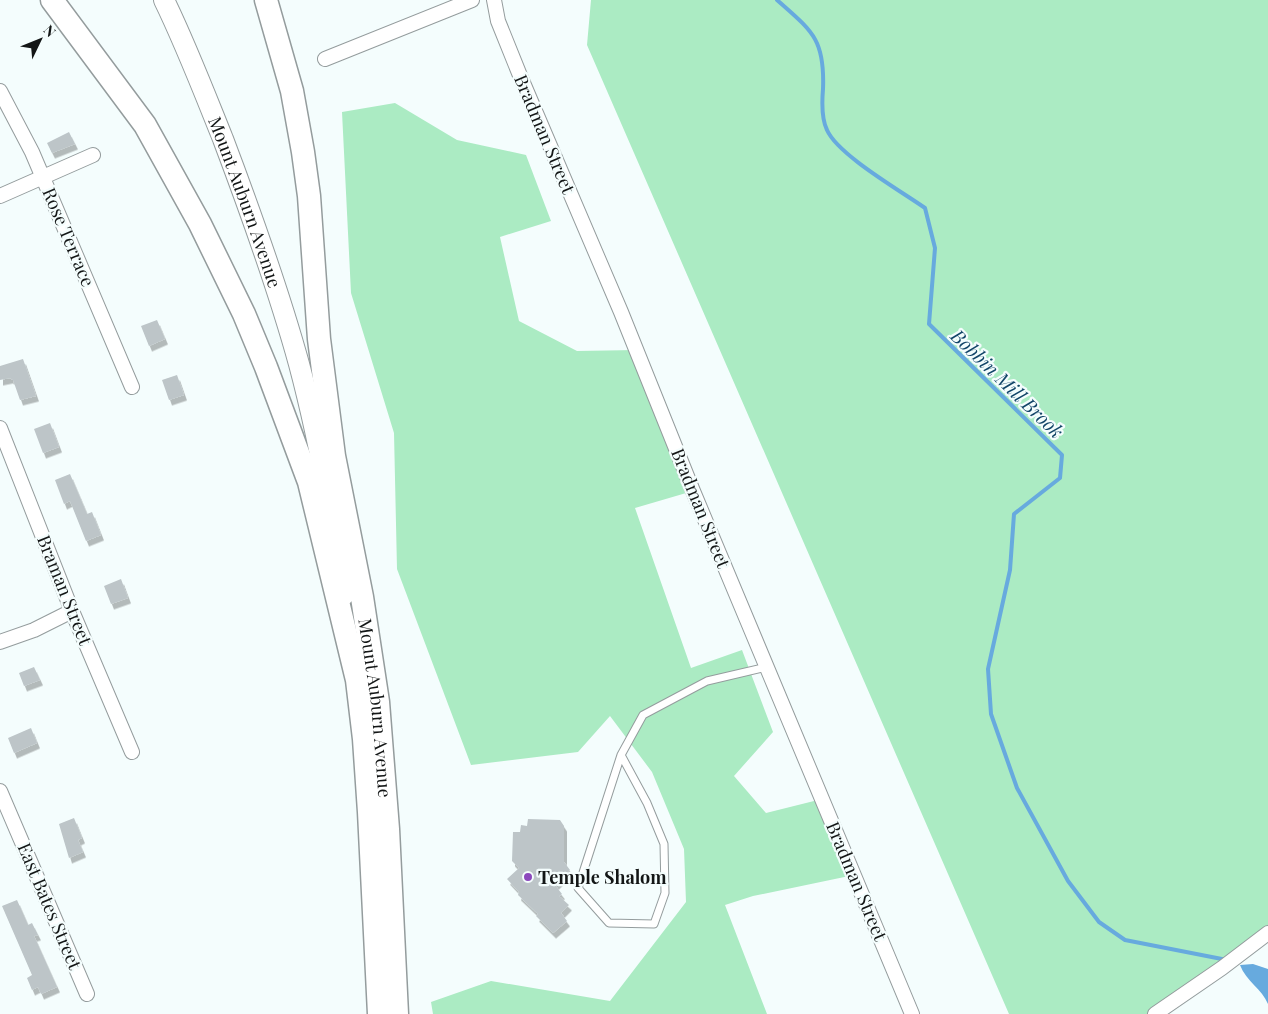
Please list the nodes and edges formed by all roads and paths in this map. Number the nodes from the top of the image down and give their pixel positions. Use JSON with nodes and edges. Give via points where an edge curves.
{"nodes":[{"id":1,"x":52,"y":0,"type":"edge"},
{"id":2,"x":164,"y":0,"type":"edge"},
{"id":3,"x":266,"y":0,"type":"edge"},
{"id":4,"x":472,"y":0,"type":"edge"},
{"id":5,"x":494,"y":0,"type":"edge"},
{"id":6,"x":325,"y":59,"type":"dead end"},
{"id":7,"x":0,"y":91,"type":"edge"},
{"id":8,"x":93,"y":156,"type":"dead end"},
{"id":9,"x":43,"y":177,"type":"junction"},
{"id":10,"x":0,"y":196,"type":"edge"},
{"id":11,"x":132,"y":387,"type":"dead end"},
{"id":12,"x":309,"y":409,"type":"junction"},
{"id":13,"x":0,"y":428,"type":"edge"},
{"id":14,"x":343,"y":504,"type":"junction"},
{"id":15,"x":72,"y":611,"type":"junction"},
{"id":16,"x":0,"y":642,"type":"edge"},
{"id":17,"x":767,"y":667,"type":"junction"},
{"id":18,"x":357,"y":680,"type":"junction"},
{"id":19,"x":132,"y":752,"type":"dead end"},
{"id":20,"x":621,"y":755,"type":"junction"},
{"id":21,"x":0,"y":791,"type":"edge"},
{"id":22,"x":1268,"y":932,"type":"edge"},
{"id":23,"x":87,"y":994,"type":"dead end"},
{"id":24,"x":379,"y":1014,"type":"edge"},
{"id":25,"x":397,"y":1014,"type":"edge"},
{"id":26,"x":912,"y":1014,"type":"edge"},
{"id":27,"x":1155,"y":1014,"type":"edge"}],
"edges":[{"from":1,"to":18,"type":"main road","via":[[145,125],[200,224],[244,314],[309,482]]},
{"from":2,"to":12,"type":"main road","name":"Mount Auburn Avenue","via":[[182,36],[242,189],[299,365]]},
{"from":3,"to":14,"type":"main road","via":[[292,91],[303,152],[320,339]]},
{"from":4,"to":6,"type":"street"},
{"from":5,"to":17,"type":"street","name":"Bradman Street","via":[[498,21],[521,78]]},
{"from":7,"to":9,"type":"street","name":"Rose Terrace"},
{"from":8,"to":9,"type":"street"},
{"from":9,"to":10,"type":"street"},
{"from":9,"to":11,"type":"street","name":"Rose Terrace"},
{"from":12,"to":14,"type":"main road","name":"Mount Auburn Avenue"},
{"from":12,"to":18,"type":"main road","name":"Mount Auburn Avenue","via":[[340,558]]},
{"from":13,"to":15,"type":"street","name":"Braman Street"},
{"from":14,"to":25,"type":"main road","name":"Mount Auburn Avenue","via":[[362,597],[378,702]]},
{"from":15,"to":16,"type":"street"},
{"from":15,"to":19,"type":"street","name":"Braman Street"},
{"from":17,"to":20,"type":"lane","via":[[707,681],[643,715]]},
{"from":17,"to":26,"type":"street","name":"Bradman Street"},
{"from":18,"to":24,"type":"main road","name":"Mount Auburn Avenue","via":[[369,812]]},
{"from":20,"to":20,"type":"lane","via":[[647,803],[664,844],[665,892],[654,924],[609,923],[578,888]]},
{"from":21,"to":23,"type":"street","name":"East Bates Street"},
{"from":22,"to":27,"type":"street"}]}
